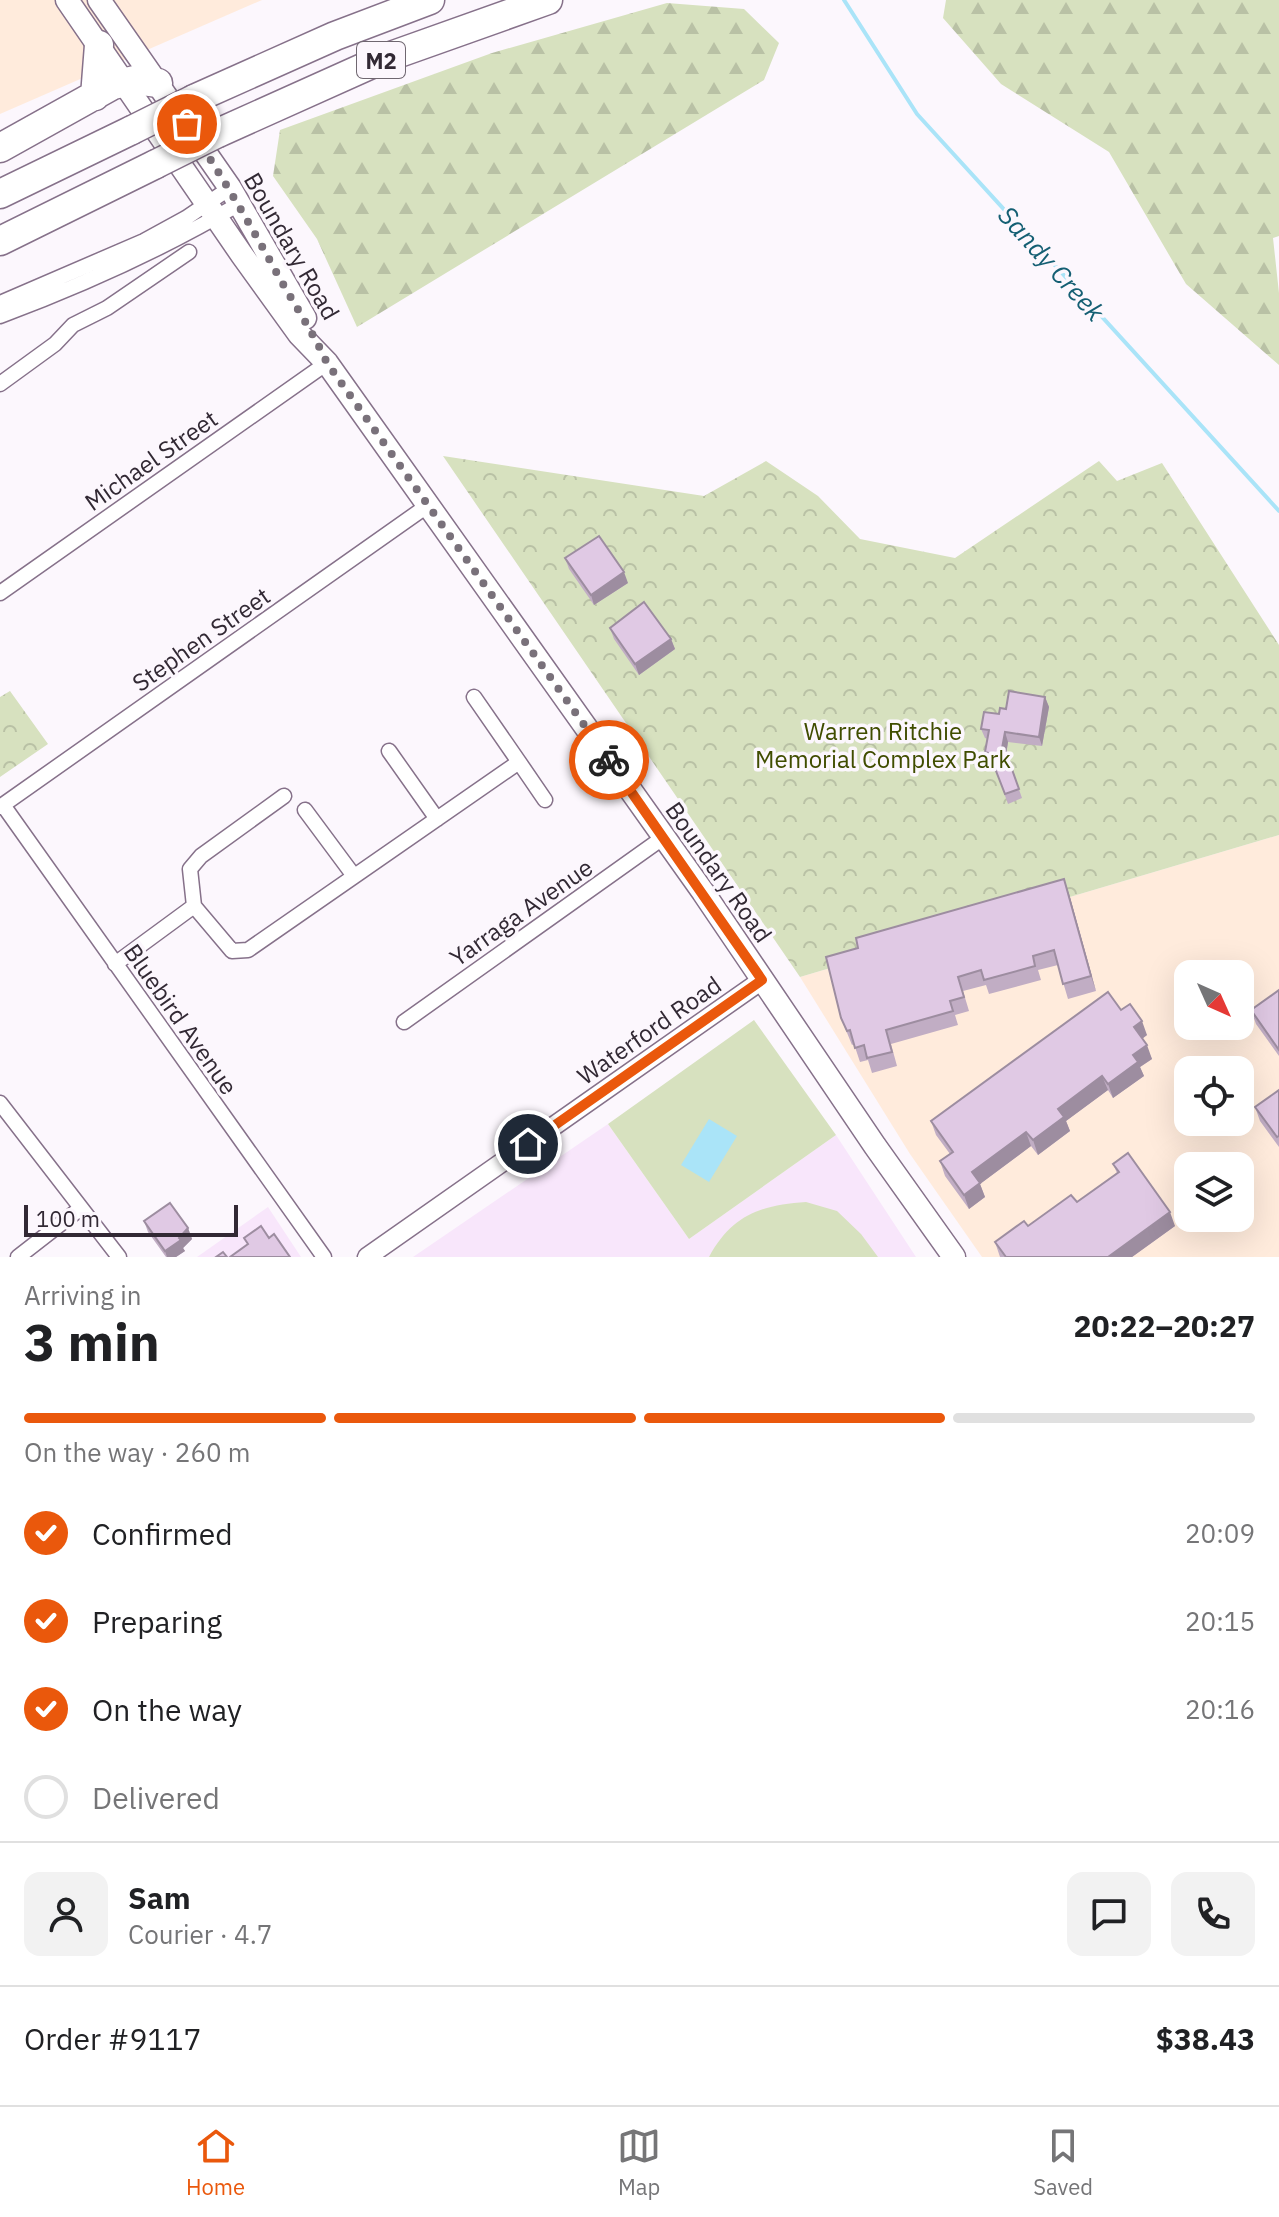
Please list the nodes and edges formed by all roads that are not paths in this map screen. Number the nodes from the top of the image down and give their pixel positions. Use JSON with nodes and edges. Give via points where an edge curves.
{"nodes":[{"id":1,"x":67,"y":0,"type":"edge"},
{"id":2,"x":99,"y":0,"type":"edge"},
{"id":3,"x":430,"y":0,"type":"edge"},
{"id":4,"x":548,"y":0,"type":"edge"},
{"id":5,"x":99,"y":45,"type":"junction"},
{"id":6,"x":124,"y":81,"type":"junction"},
{"id":7,"x":158,"y":83,"type":"junction"},
{"id":8,"x":95,"y":96,"type":"junction"},
{"id":9,"x":0,"y":148,"type":"edge"},
{"id":10,"x":0,"y":194,"type":"edge"},
{"id":11,"x":235,"y":196,"type":"junction"},
{"id":12,"x":211,"y":211,"type":"junction"},
{"id":13,"x":0,"y":241,"type":"edge"},
{"id":14,"x":189,"y":252,"type":"dead end"},
{"id":15,"x":0,"y":303,"type":"edge"},
{"id":16,"x":0,"y":316,"type":"edge"},
{"id":17,"x":327,"y":363,"type":"junction"},
{"id":18,"x":0,"y":384,"type":"edge"},
{"id":19,"x":427,"y":506,"type":"junction"},
{"id":20,"x":0,"y":593,"type":"edge"},
{"id":21,"x":474,"y":697,"type":"dead end"},
{"id":22,"x":389,"y":751,"type":"dead end"},
{"id":23,"x":519,"y":762,"type":"junction"},
{"id":24,"x":284,"y":796,"type":"dead end"},
{"id":25,"x":545,"y":800,"type":"dead end"},
{"id":26,"x":1,"y":806,"type":"edge"},
{"id":27,"x":305,"y":810,"type":"dead end"},
{"id":28,"x":437,"y":819,"type":"junction"},
{"id":29,"x":664,"y":837,"type":"junction"},
{"id":30,"x":354,"y":876,"type":"junction"},
{"id":31,"x":194,"y":906,"type":"junction"},
{"id":32,"x":115,"y":964,"type":"junction"},
{"id":33,"x":762,"y":980,"type":"junction"},
{"id":34,"x":404,"y":1022,"type":"dead end"},
{"id":35,"x":0,"y":1103,"type":"edge"},
{"id":36,"x":81,"y":1208,"type":"junction"},
{"id":37,"x":18,"y":1257,"type":"edge"},
{"id":38,"x":119,"y":1257,"type":"edge"},
{"id":39,"x":324,"y":1257,"type":"edge"},
{"id":40,"x":367,"y":1257,"type":"edge"},
{"id":41,"x":954,"y":1257,"type":"edge"}],
"edges":[{"from":1,"to":5,"type":"main road","name":"Boundary Road"},
{"from":2,"to":7,"type":"main road","name":"Boundary Road"},
{"from":3,"to":10,"type":"highway","number":"M2","bridge":true,"via":[[194,99]]},
{"from":4,"to":13,"type":"highway","number":"M2","bridge":true,"via":[[385,58]]},
{"from":5,"to":6,"type":"main road","name":"Boundary Road"},
{"from":5,"to":8,"type":"highway"},
{"from":6,"to":7,"type":"highway"},
{"from":6,"to":8,"type":"highway"},
{"from":6,"to":12,"type":"main road","name":"Boundary Road"},
{"from":7,"to":11,"type":"main road","name":"Boundary Road"},
{"from":8,"to":9,"type":"highway"},
{"from":11,"to":12,"type":"street"},
{"from":11,"to":17,"type":"main road","name":"Boundary Road"},
{"from":12,"to":15,"type":"street"},
{"from":12,"to":16,"type":"street","via":[[188,234]]},
{"from":12,"to":17,"type":"main road","name":"Boundary Road","via":[[299,334]]},
{"from":14,"to":18,"type":"street","via":[[73,325]]},
{"from":17,"to":19,"type":"main road","name":"Boundary Road"},
{"from":17,"to":20,"type":"street","name":"Michael Street"},
{"from":19,"to":26,"type":"street","name":"Stephen Street"},
{"from":19,"to":29,"type":"main road","name":"Boundary Road"},
{"from":21,"to":23,"type":"street"},
{"from":22,"to":28,"type":"street"},
{"from":23,"to":25,"type":"street"},
{"from":23,"to":28,"type":"street"},
{"from":24,"to":31,"type":"street","via":[[190,869]]},
{"from":26,"to":32,"type":"street","name":"Bluebird Avenue"},
{"from":27,"to":30,"type":"street"},
{"from":28,"to":30,"type":"street"},
{"from":29,"to":33,"type":"main road","name":"Boundary Road"},
{"from":29,"to":34,"type":"street","name":"Yarraga Avenue"},
{"from":30,"to":31,"type":"street","via":[[248,950],[232,951]]},
{"from":31,"to":32,"type":"street"},
{"from":32,"to":39,"type":"street","name":"Bluebird Avenue"},
{"from":33,"to":40,"type":"street","name":"Waterford Road"},
{"from":33,"to":41,"type":"main road","name":"Boundary Road"},
{"from":35,"to":36,"type":"street"},
{"from":36,"to":37,"type":"street"},
{"from":36,"to":38,"type":"street"}]}
